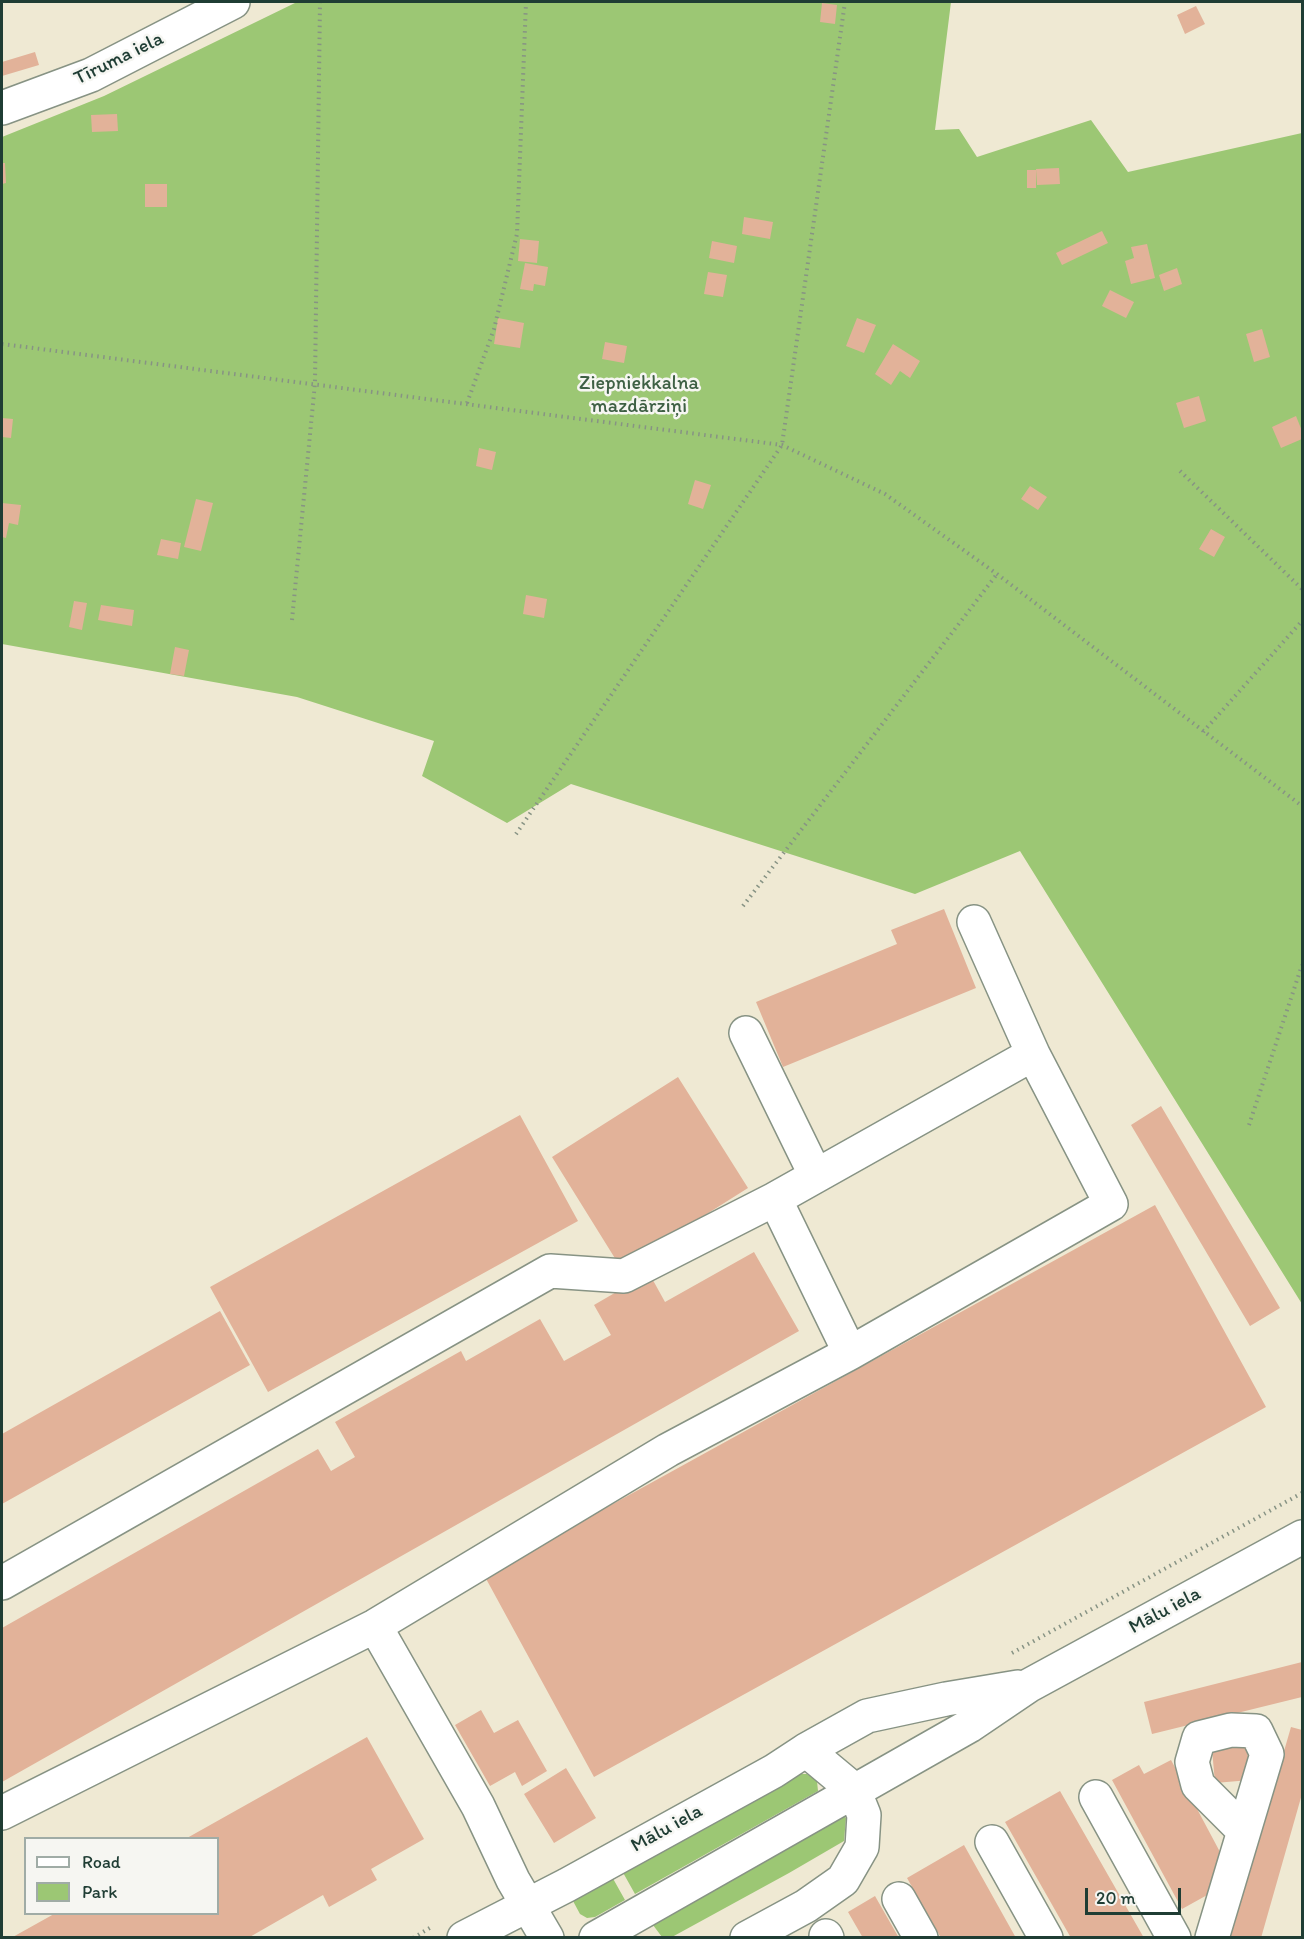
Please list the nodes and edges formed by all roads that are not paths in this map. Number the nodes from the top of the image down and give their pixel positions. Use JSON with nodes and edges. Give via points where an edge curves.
{"nodes":[{"id":1,"x":233,"y":2,"type":"edge"},
{"id":2,"x":2,"y":108,"type":"edge"},
{"id":3,"x":974,"y":922,"type":"dead end"},
{"id":4,"x":746,"y":1033,"type":"dead end"},
{"id":5,"x":1033,"y":1054,"type":"junction"},
{"id":6,"x":816,"y":1176,"type":"junction"},
{"id":7,"x":775,"y":1199,"type":"junction"},
{"id":8,"x":850,"y":1353,"type":"junction"},
{"id":9,"x":1302,"y":1537,"type":"edge"},
{"id":10,"x":2,"y":1583,"type":"edge"},
{"id":11,"x":375,"y":1626,"type":"junction"},
{"id":12,"x":1028,"y":1686,"type":"junction"},
{"id":13,"x":806,"y":1750,"type":"junction"},
{"id":14,"x":854,"y":1790,"type":"junction"},
{"id":15,"x":1096,"y":1797,"type":"dead end"},
{"id":16,"x":2,"y":1813,"type":"edge"},
{"id":17,"x":1244,"y":1831,"type":"dead end"},
{"id":18,"x":992,"y":1842,"type":"dead end"},
{"id":19,"x":899,"y":1899,"type":"dead end"},
{"id":20,"x":526,"y":1904,"type":"junction"},
{"id":21,"x":464,"y":1938,"type":"edge"},
{"id":22,"x":547,"y":1938,"type":"edge"},
{"id":23,"x":596,"y":1938,"type":"edge"},
{"id":24,"x":747,"y":1938,"type":"edge"},
{"id":25,"x":921,"y":1938,"type":"edge"},
{"id":26,"x":1046,"y":1938,"type":"edge"},
{"id":27,"x":1174,"y":1938,"type":"edge"},
{"id":28,"x":1212,"y":1938,"type":"edge"}],
"edges":[{"from":1,"to":2,"type":"street","name":"Tīruma iela","via":[[91,75]]},
{"from":3,"to":5,"type":"street"},
{"from":4,"to":6,"type":"street"},
{"from":5,"to":6,"type":"street"},
{"from":5,"to":8,"type":"street","via":[[1111,1204]]},
{"from":6,"to":7,"type":"street"},
{"from":7,"to":8,"type":"street"},
{"from":7,"to":10,"type":"street","via":[[624,1275],[550,1271]]},
{"from":8,"to":11,"type":"street","via":[[668,1450]]},
{"from":9,"to":12,"type":"street","name":"Mālu iela"},
{"from":11,"to":16,"type":"street"},
{"from":11,"to":20,"type":"street","via":[[478,1806]]},
{"from":12,"to":13,"type":"street","name":"Mālu iela","via":[[867,1716]]},
{"from":12,"to":14,"type":"street","name":"Mālu iela","via":[[969,1726]]},
{"from":13,"to":14,"type":"street"},
{"from":13,"to":20,"type":"street","name":"Mālu iela","via":[[567,1885]]},
{"from":14,"to":23,"type":"street","name":"Mālu iela"},
{"from":14,"to":24,"type":"street","via":[[864,1815],[862,1847],[843,1880],[806,1906]]},
{"from":15,"to":27,"type":"street"},
{"from":17,"to":28,"type":"street"},
{"from":18,"to":26,"type":"street"},
{"from":19,"to":25,"type":"street"},
{"from":20,"to":21,"type":"street","name":"Mālu iela"},
{"from":20,"to":22,"type":"street"}]}
